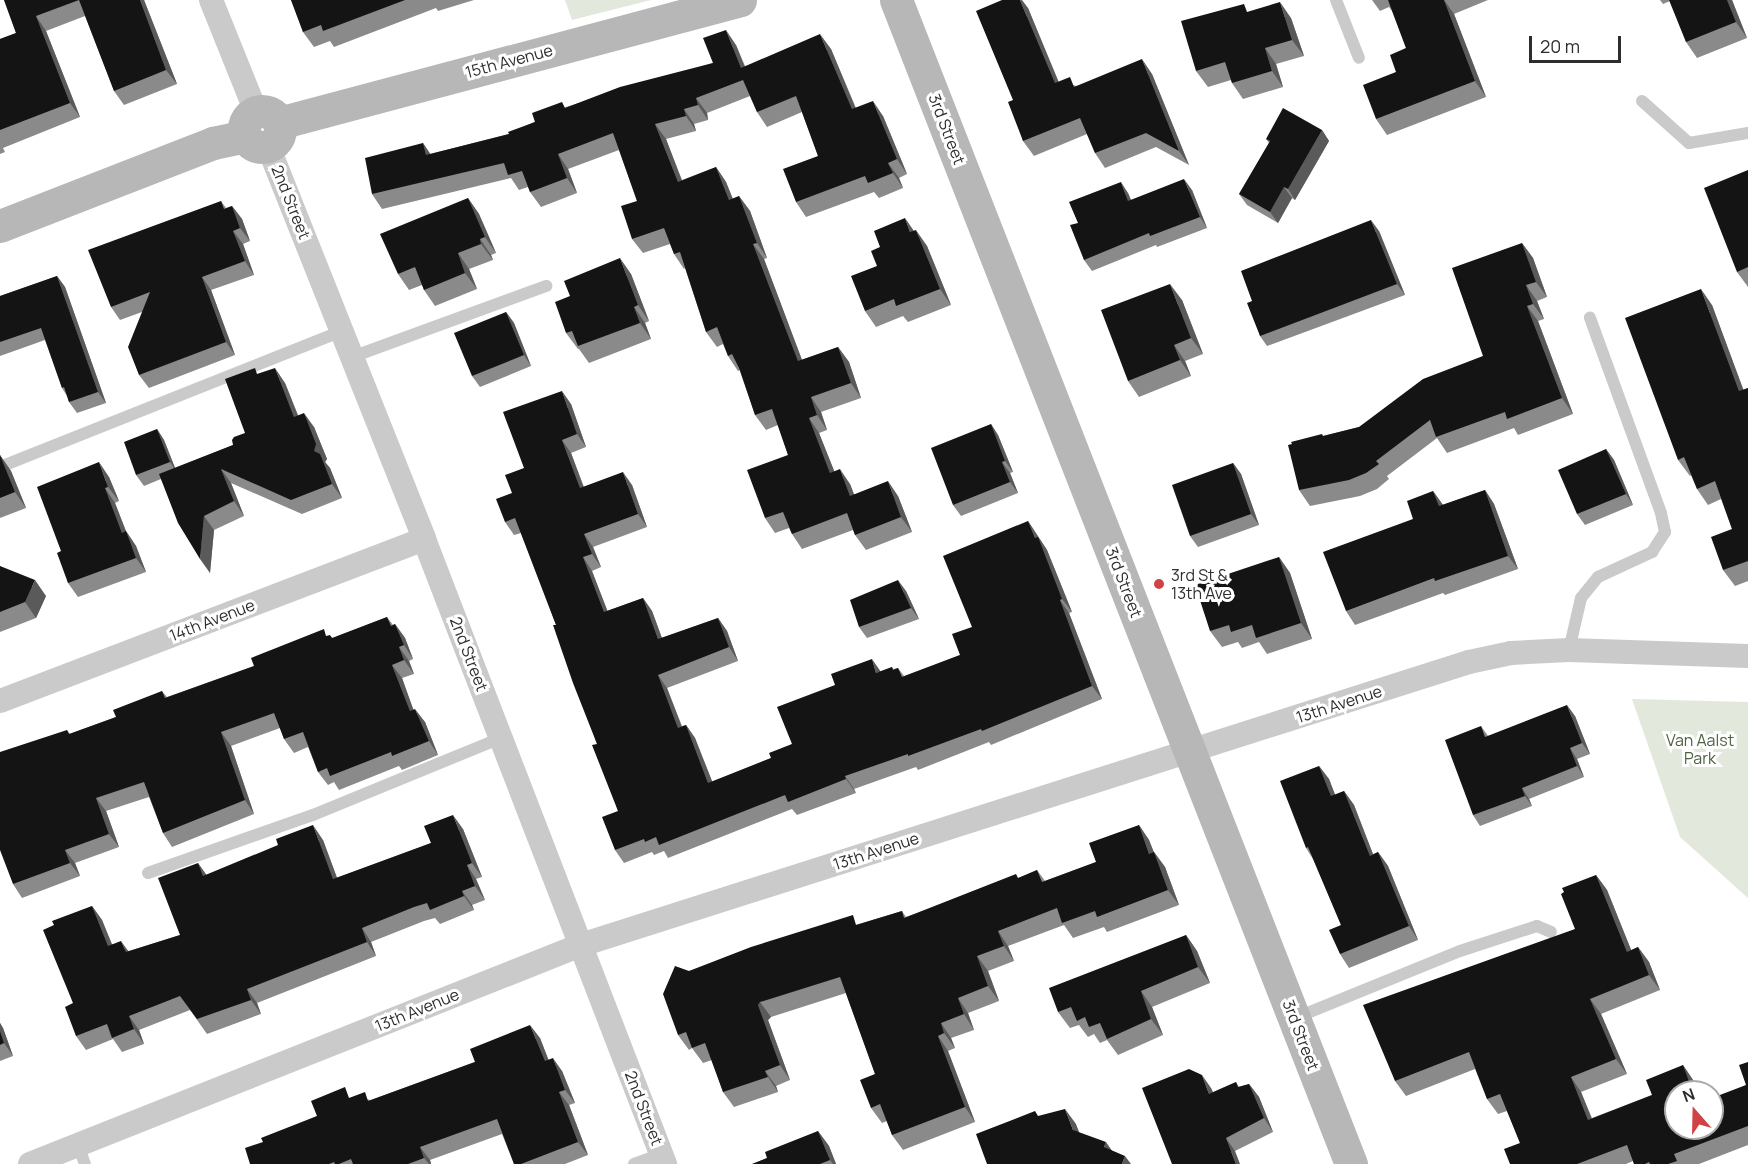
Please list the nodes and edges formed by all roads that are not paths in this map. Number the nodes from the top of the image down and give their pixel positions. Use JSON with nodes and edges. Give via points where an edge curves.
{"nodes":[{"id":1,"x":211,"y":0,"type":"edge"},
{"id":2,"x":740,"y":0,"type":"edge"},
{"id":3,"x":896,"y":0,"type":"edge"},
{"id":4,"x":1336,"y":0,"type":"edge"},
{"id":5,"x":1359,"y":58,"type":"dead end"},
{"id":6,"x":1642,"y":101,"type":"dead end"},
{"id":7,"x":262,"y":129,"type":"junction"},
{"id":8,"x":1748,"y":133,"type":"edge"},
{"id":9,"x":0,"y":226,"type":"edge"},
{"id":10,"x":546,"y":286,"type":"dead end"},
{"id":11,"x":1590,"y":318,"type":"dead end"},
{"id":12,"x":342,"y":331,"type":"junction"},
{"id":13,"x":352,"y":357,"type":"junction"},
{"id":14,"x":0,"y":467,"type":"edge"},
{"id":15,"x":424,"y":539,"type":"junction"},
{"id":16,"x":1569,"y":650,"type":"junction"},
{"id":17,"x":1748,"y":656,"type":"edge"},
{"id":18,"x":0,"y":701,"type":"edge"},
{"id":19,"x":501,"y":738,"type":"junction"},
{"id":20,"x":1190,"y":752,"type":"junction"},
{"id":21,"x":148,"y":873,"type":"dead end"},
{"id":22,"x":1551,"y":932,"type":"dead end"},
{"id":23,"x":581,"y":945,"type":"junction"},
{"id":24,"x":1294,"y":1018,"type":"junction"},
{"id":25,"x":82,"y":1155,"type":"edge"},
{"id":26,"x":663,"y":1159,"type":"edge"},
{"id":27,"x":30,"y":1164,"type":"edge"},
{"id":28,"x":634,"y":1164,"type":"edge"},
{"id":29,"x":1351,"y":1164,"type":"edge"}],
"edges":[{"from":1,"to":7,"type":"street","name":"2nd Street"},
{"from":2,"to":7,"type":"street","name":"15th Avenue"},
{"from":3,"to":20,"type":"street","name":"3rd Street"},
{"from":4,"to":5,"type":"lane"},
{"from":6,"to":8,"type":"lane","via":[[1689,143]]},
{"from":7,"to":9,"type":"street","name":"15th Avenue","via":[[213,143]]},
{"from":7,"to":12,"type":"street","name":"2nd Street"},
{"from":10,"to":13,"type":"lane"},
{"from":11,"to":16,"type":"lane","via":[[1665,532],[1652,552],[1598,577],[1581,598]]},
{"from":12,"to":13,"type":"street","name":"2nd Street"},
{"from":12,"to":14,"type":"lane"},
{"from":13,"to":15,"type":"street","name":"2nd Street"},
{"from":15,"to":18,"type":"street","name":"14th Avenue"},
{"from":15,"to":19,"type":"street","name":"2nd Street"},
{"from":16,"to":17,"type":"street","name":"13th Avenue"},
{"from":16,"to":20,"type":"street","name":"13th Avenue","via":[[1511,653],[1469,662]]},
{"from":19,"to":21,"type":"lane","via":[[313,814]]},
{"from":19,"to":23,"type":"street","name":"2nd Street"},
{"from":20,"to":23,"type":"street","name":"13th Avenue"},
{"from":20,"to":24,"type":"street","name":"3rd Street"},
{"from":22,"to":24,"type":"lane","via":[[1537,926],[1460,951]]},
{"from":23,"to":25,"type":"street","name":"13th Avenue"},
{"from":23,"to":26,"type":"street","name":"2nd Street"},
{"from":24,"to":29,"type":"street","name":"3rd Street"},
{"from":25,"to":27,"type":"street","name":"13th Avenue"},
{"from":26,"to":28,"type":"lane"}]}
